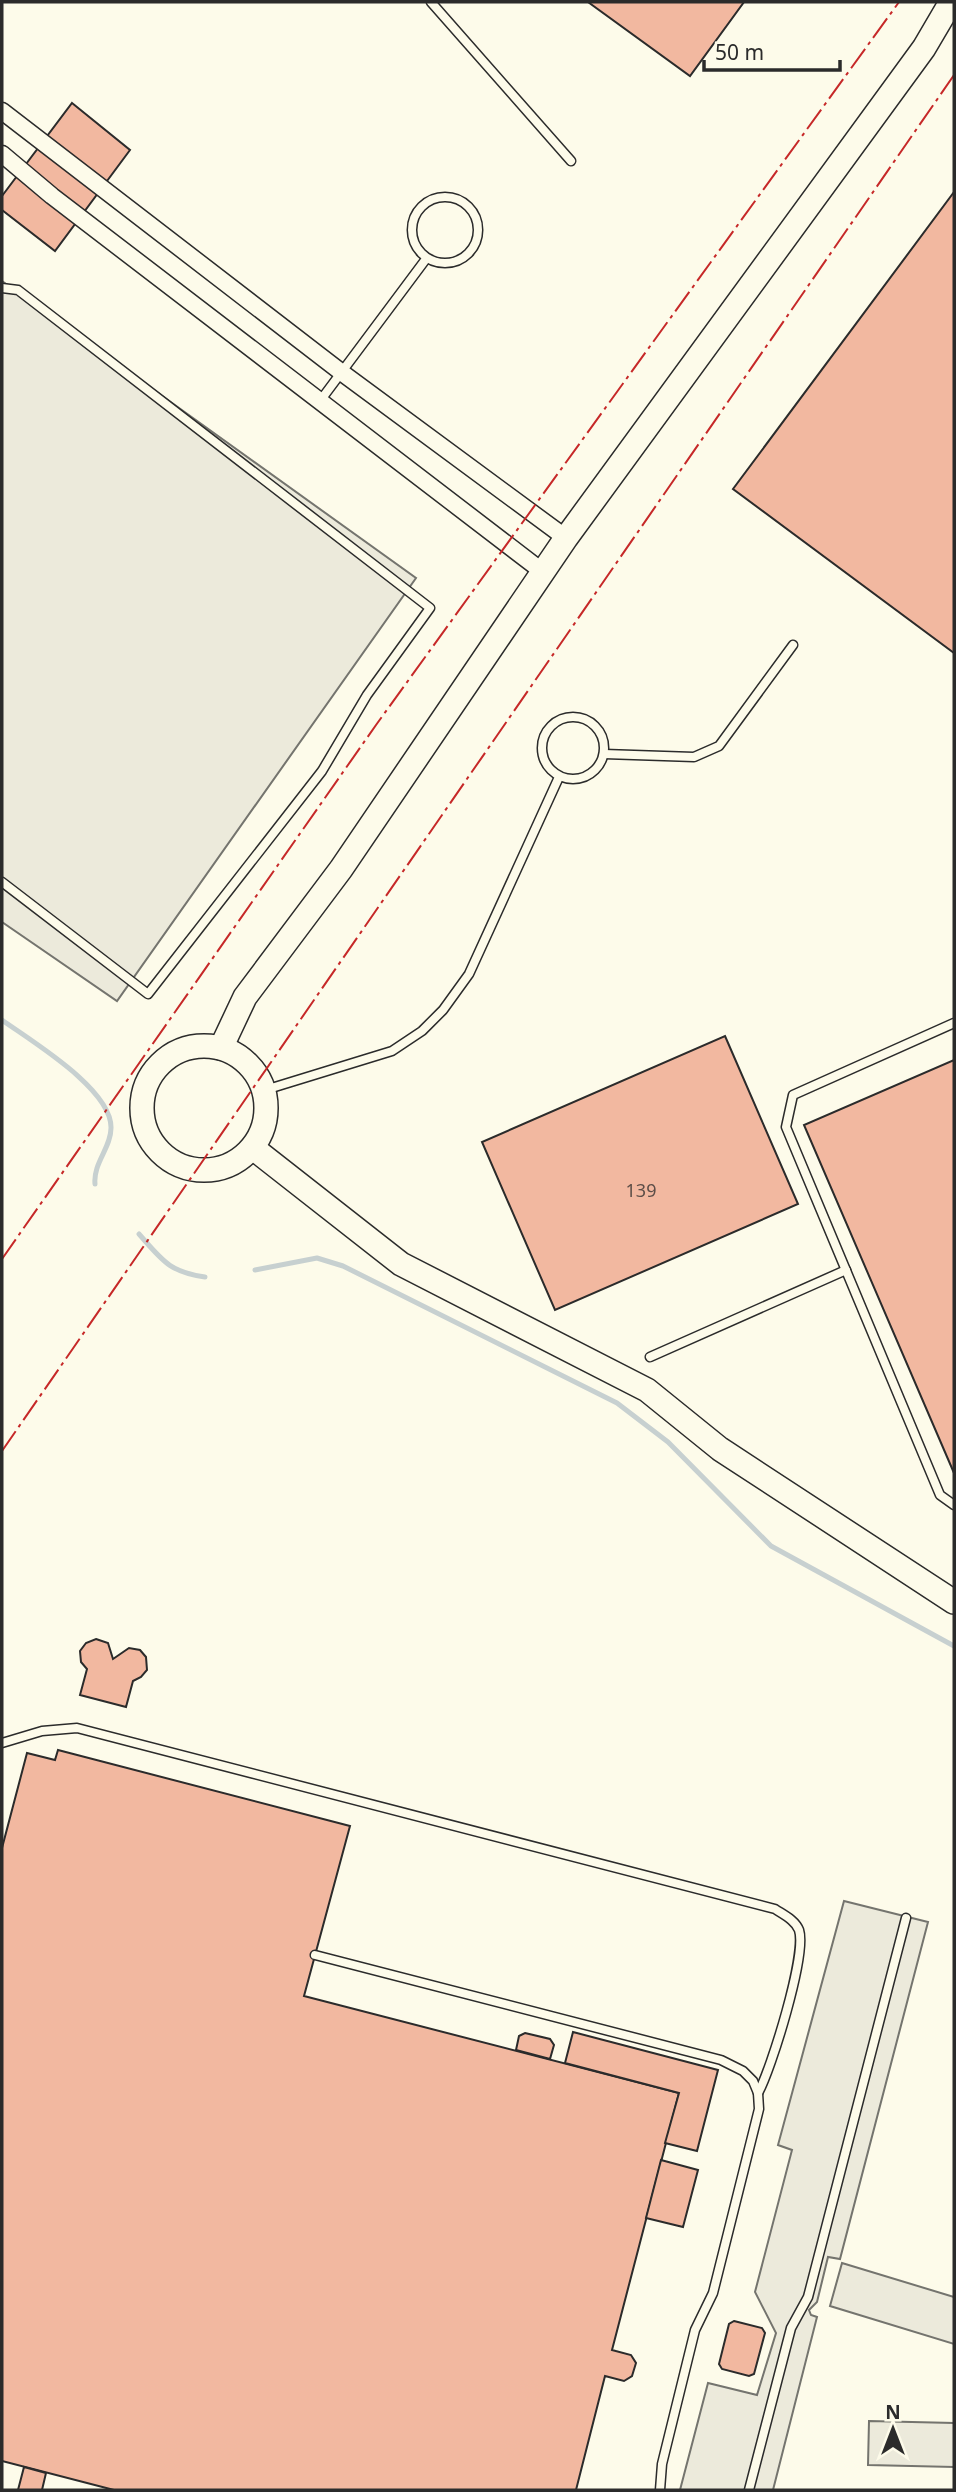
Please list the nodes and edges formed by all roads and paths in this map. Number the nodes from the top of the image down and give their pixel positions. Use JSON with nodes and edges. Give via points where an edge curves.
{"nodes":[{"id":1,"x":431,"y":2,"type":"edge"},
{"id":2,"x":951,"y":2,"type":"edge"},
{"id":3,"x":2,"y":111,"type":"edge"},
{"id":4,"x":2,"y":154,"type":"edge"},
{"id":5,"x":571,"y":161,"type":"dead end"},
{"id":6,"x":426,"y":258,"type":"junction"},
{"id":7,"x":2,"y":288,"type":"edge"},
{"id":8,"x":341,"y":372,"type":"junction"},
{"id":9,"x":320,"y":401,"type":"junction"},
{"id":10,"x":566,"y":538,"type":"junction"},
{"id":11,"x":543,"y":572,"type":"junction"},
{"id":12,"x":793,"y":645,"type":"dead end"},
{"id":13,"x":604,"y":754,"type":"junction"},
{"id":14,"x":559,"y":777,"type":"junction"},
{"id":15,"x":2,"y":881,"type":"edge"},
{"id":16,"x":954,"y":1023,"type":"edge"},
{"id":17,"x":221,"y":1048,"type":"junction"},
{"id":18,"x":265,"y":1090,"type":"junction"},
{"id":19,"x":253,"y":1148,"type":"junction"},
{"id":20,"x":846,"y":1270,"type":"junction"},
{"id":21,"x":650,"y":1357,"type":"dead end"},
{"id":22,"x":954,"y":1505,"type":"edge"},
{"id":23,"x":954,"y":1602,"type":"edge"},
{"id":24,"x":2,"y":1743,"type":"edge"},
{"id":25,"x":906,"y":1919,"type":"dead end"},
{"id":26,"x":315,"y":1955,"type":"dead end"},
{"id":27,"x":758,"y":2093,"type":"junction"},
{"id":28,"x":660,"y":2490,"type":"edge"},
{"id":29,"x":749,"y":2490,"type":"edge"}],
"edges":[{"from":1,"to":5,"type":"lane"},
{"from":2,"to":10,"type":"street","via":[[925,48]]},
{"from":3,"to":8,"type":"street"},
{"from":4,"to":9,"type":"street"},
{"from":6,"to":6,"type":"lane","via":[[447,264],[475,246],[478,225],[468,205],[447,197],[426,202],[418,210],[413,242]]},
{"from":6,"to":8,"type":"lane"},
{"from":7,"to":15,"type":"lane","via":[[18,290],[429,608],[367,695],[322,771],[148,994]]},
{"from":8,"to":9,"type":"lane"},
{"from":8,"to":10,"type":"street"},
{"from":9,"to":11,"type":"street"},
{"from":10,"to":11,"type":"street"},
{"from":11,"to":17,"type":"street","via":[[341,869],[245,997]]},
{"from":12,"to":13,"type":"lane","via":[[719,746],[694,757]]},
{"from":13,"to":14,"type":"lane","via":[[589,775]]},
{"from":13,"to":14,"type":"lane","via":[[603,739],[591,722],[561,719],[545,733],[542,753]]},
{"from":14,"to":18,"type":"lane","via":[[469,974],[443,1010],[392,1051]]},
{"from":16,"to":20,"type":"lane","via":[[793,1095],[786,1128]]},
{"from":17,"to":18,"type":"street","via":[[241,1057]]},
{"from":17,"to":19,"type":"street","via":[[184,1049],[153,1071],[143,1100],[146,1130],[156,1148],[173,1162],[194,1170],[230,1165]]},
{"from":18,"to":19,"type":"street","via":[[265,1121]]},
{"from":19,"to":23,"type":"street","via":[[401,1264],[647,1390],[720,1450]]},
{"from":20,"to":21,"type":"lane"},
{"from":20,"to":22,"type":"lane","via":[[940,1495]]},
{"from":24,"to":27,"type":"lane","via":[[42,1731],[77,1728],[775,1909],[799,1929],[800,1955],[770,2069]]},
{"from":25,"to":29,"type":"lane","via":[[808,2297],[790,2328]]},
{"from":26,"to":27,"type":"lane","via":[[721,2060],[743,2071]]},
{"from":27,"to":28,"type":"lane","via":[[756,2127],[713,2293],[695,2330],[662,2464]]}]}
